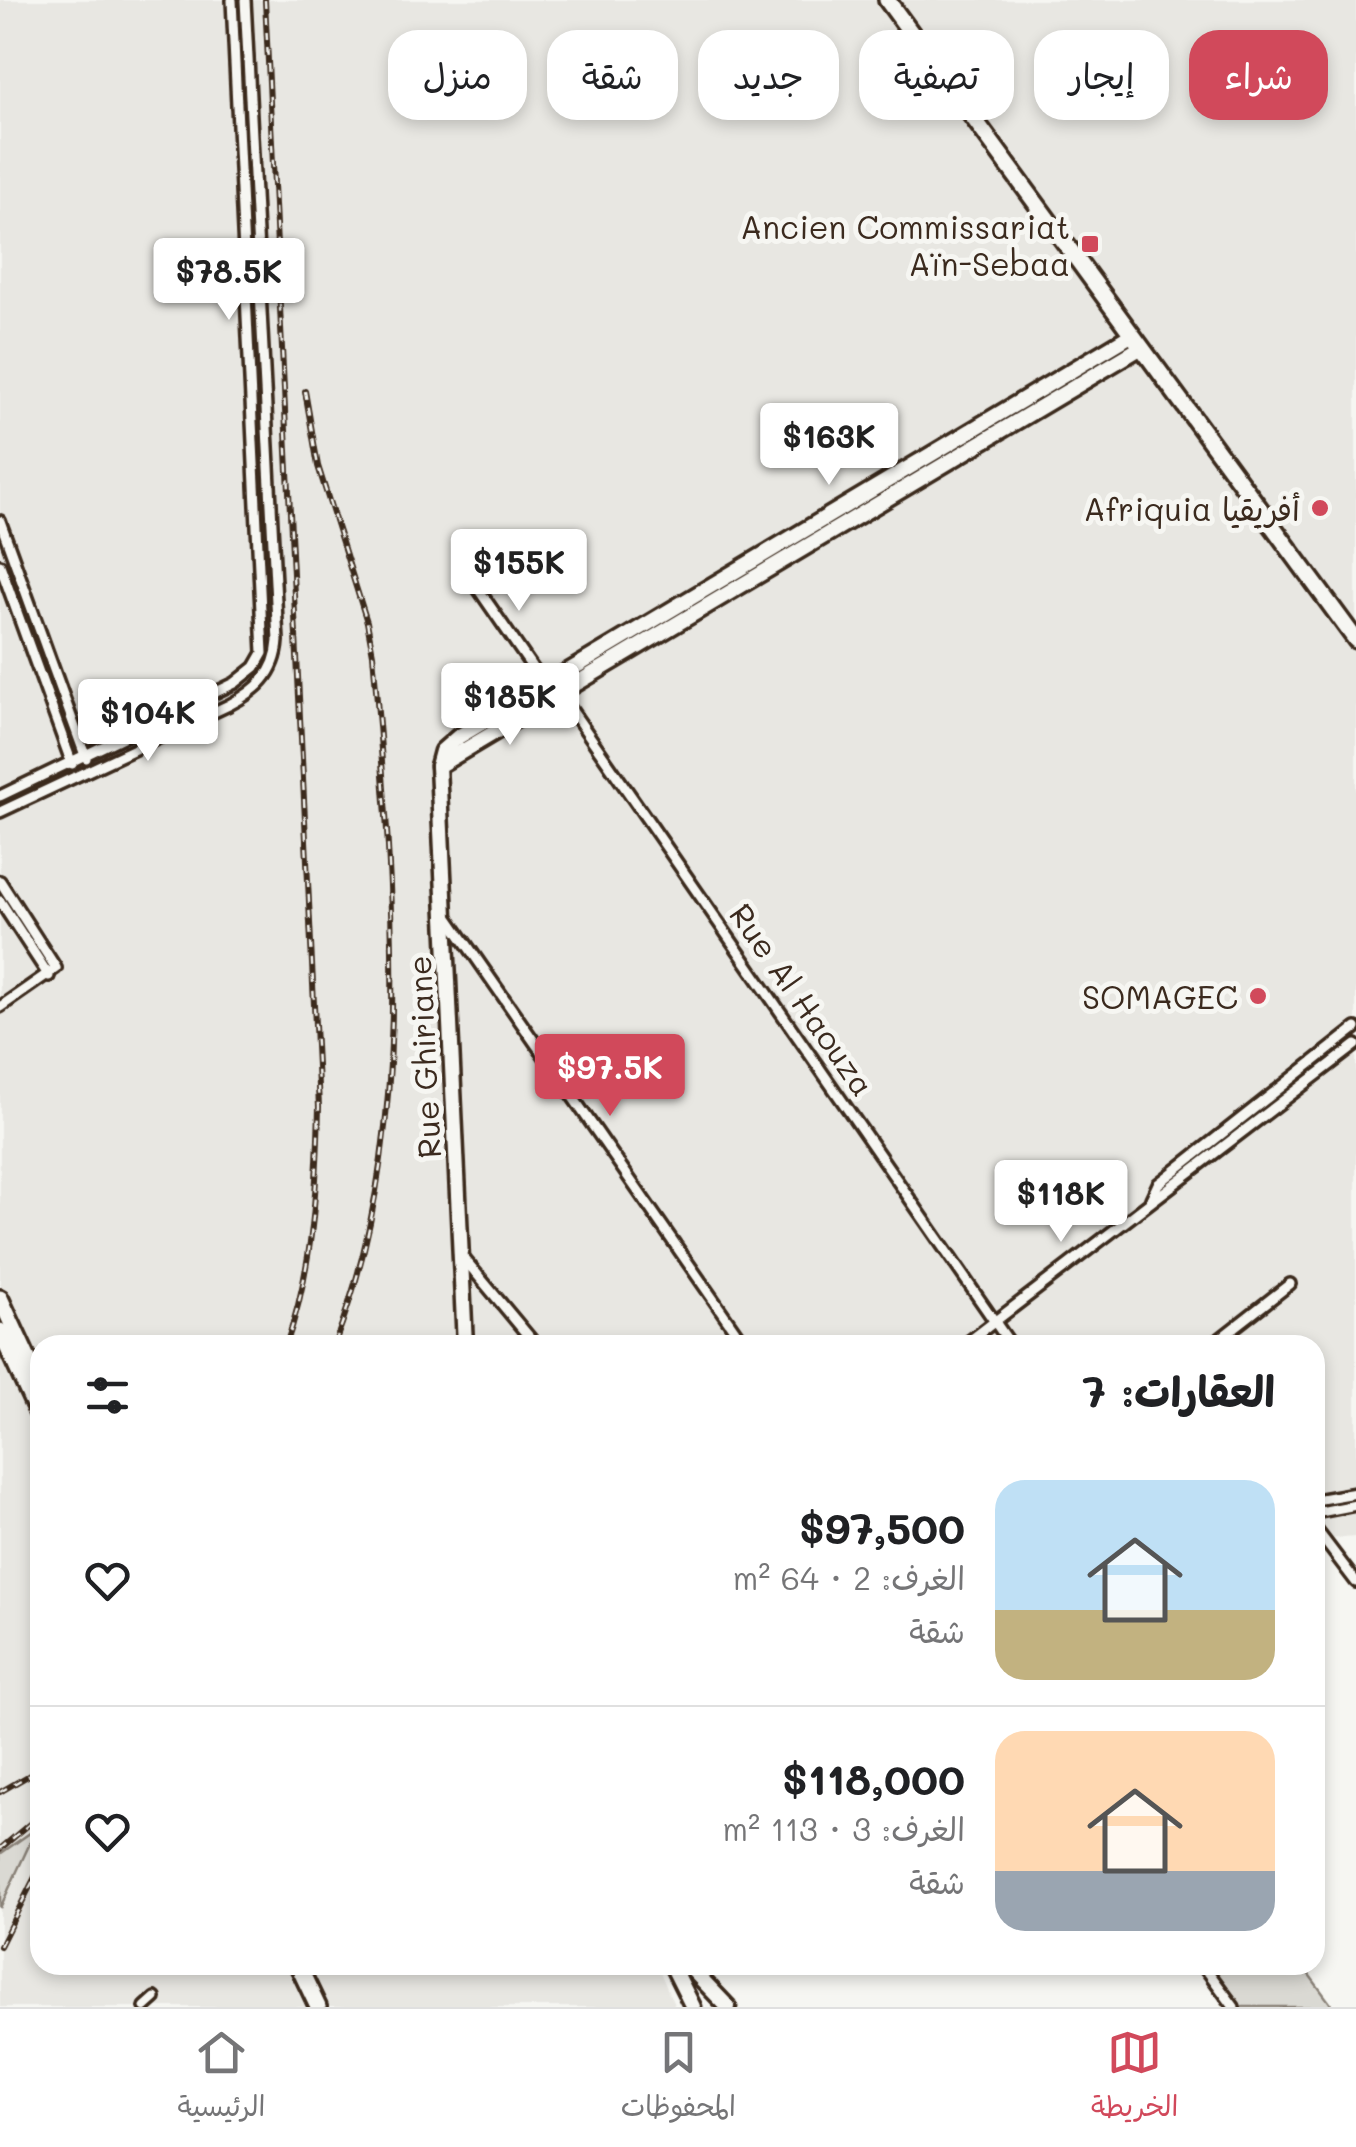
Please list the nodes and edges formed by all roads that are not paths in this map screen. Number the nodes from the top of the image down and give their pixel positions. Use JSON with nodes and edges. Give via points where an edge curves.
{"nodes":[{"id":1,"x":232,"y":0,"type":"edge"},
{"id":2,"x":245,"y":0,"type":"edge"},
{"id":3,"x":888,"y":0,"type":"edge"},
{"id":4,"x":1136,"y":342,"type":"junction"},
{"id":5,"x":0,"y":520,"type":"edge"},
{"id":6,"x":462,"y":564,"type":"dead end"},
{"id":7,"x":0,"y":565,"type":"edge"},
{"id":8,"x":1356,"y":640,"type":"edge"},
{"id":9,"x":246,"y":675,"type":"junction"},
{"id":10,"x":257,"y":687,"type":"junction"},
{"id":11,"x":552,"y":687,"type":"junction"},
{"id":12,"x":85,"y":755,"type":"junction"},
{"id":13,"x":72,"y":762,"type":"junction"},
{"id":14,"x":90,"y":770,"type":"junction"},
{"id":15,"x":77,"y":776,"type":"junction"},
{"id":16,"x":34,"y":780,"type":"junction"},
{"id":17,"x":40,"y":793,"type":"junction"},
{"id":18,"x":0,"y":796,"type":"edge"},
{"id":19,"x":0,"y":812,"type":"edge"},
{"id":20,"x":0,"y":881,"type":"edge"},
{"id":21,"x":0,"y":901,"type":"edge"},
{"id":22,"x":444,"y":914,"type":"junction"},
{"id":23,"x":49,"y":976,"type":"junction"},
{"id":24,"x":0,"y":1006,"type":"edge"},
{"id":25,"x":1356,"y":1028,"type":"edge"},
{"id":26,"x":1356,"y":1045,"type":"edge"},
{"id":27,"x":1151,"y":1199,"type":"junction"},
{"id":28,"x":460,"y":1254,"type":"junction"},
{"id":29,"x":1290,"y":1284,"type":"dead end"},
{"id":30,"x":0,"y":1298,"type":"edge"},
{"id":31,"x":994,"y":1322,"type":"junction"},
{"id":32,"x":0,"y":1331,"type":"edge"},
{"id":33,"x":464,"y":1335,"type":"edge"},
{"id":34,"x":528,"y":1335,"type":"edge"},
{"id":35,"x":738,"y":1335,"type":"edge"},
{"id":36,"x":977,"y":1335,"type":"edge"},
{"id":37,"x":1004,"y":1335,"type":"edge"},
{"id":38,"x":1225,"y":1335,"type":"edge"},
{"id":39,"x":30,"y":1364,"type":"edge"},
{"id":40,"x":30,"y":1396,"type":"edge"},
{"id":41,"x":1356,"y":1493,"type":"edge"},
{"id":42,"x":1325,"y":1498,"type":"edge"},
{"id":43,"x":1356,"y":1505,"type":"edge"},
{"id":44,"x":1325,"y":1511,"type":"edge"},
{"id":45,"x":1325,"y":1541,"type":"edge"},
{"id":46,"x":1356,"y":1582,"type":"edge"},
{"id":47,"x":303,"y":1975,"type":"edge"},
{"id":48,"x":315,"y":1975,"type":"edge"},
{"id":49,"x":678,"y":1975,"type":"edge"},
{"id":50,"x":697,"y":1975,"type":"edge"},
{"id":51,"x":1210,"y":1975,"type":"edge"},
{"id":52,"x":156,"y":1998,"type":"dead end"},
{"id":53,"x":723,"y":2004,"type":"edge"},
{"id":54,"x":144,"y":2007,"type":"edge"},
{"id":55,"x":318,"y":2007,"type":"edge"},
{"id":56,"x":329,"y":2007,"type":"edge"},
{"id":57,"x":696,"y":2007,"type":"edge"},
{"id":58,"x":1234,"y":2007,"type":"edge"}],
"edges":[{"from":1,"to":9,"type":"street","via":[[264,643]]},
{"from":2,"to":10,"type":"street","via":[[278,641],[270,672]]},
{"from":3,"to":4,"type":"main road"},
{"from":4,"to":8,"type":"main road"},
{"from":4,"to":11,"type":"street"},
{"from":5,"to":12,"type":"street"},
{"from":6,"to":11,"type":"street","name":"Rue Al Haouza"},
{"from":7,"to":13,"type":"street"},
{"from":9,"to":10,"type":"street"},
{"from":9,"to":12,"type":"street"},
{"from":10,"to":14,"type":"street"},
{"from":11,"to":22,"type":"street","name":"Rue Ghiriane","via":[[438,766]]},
{"from":11,"to":31,"type":"street","name":"Rue Al Haouza"},
{"from":12,"to":13,"type":"street"},
{"from":12,"to":14,"type":"street"},
{"from":13,"to":15,"type":"street"},
{"from":13,"to":16,"type":"street"},
{"from":14,"to":15,"type":"street"},
{"from":15,"to":17,"type":"street"},
{"from":16,"to":17,"type":"street"},
{"from":16,"to":18,"type":"street"},
{"from":17,"to":19,"type":"street"},
{"from":20,"to":23,"type":"street","via":[[55,963]]},
{"from":21,"to":23,"type":"street"},
{"from":22,"to":28,"type":"street","name":"Rue Ghiriane"},
{"from":22,"to":35,"type":"street"},
{"from":23,"to":24,"type":"street"},
{"from":25,"to":27,"type":"street","via":[[1158,1184]]},
{"from":26,"to":27,"type":"street"},
{"from":27,"to":31,"type":"street"},
{"from":28,"to":33,"type":"street","name":"Rue Ghiriane"},
{"from":28,"to":34,"type":"street"},
{"from":29,"to":38,"type":"street"},
{"from":30,"to":39,"type":"main road"},
{"from":31,"to":36,"type":"street"},
{"from":31,"to":37,"type":"street","name":"Rue Al Haouza"},
{"from":32,"to":40,"type":"main road"},
{"from":41,"to":42,"type":"street"},
{"from":43,"to":44,"type":"street"},
{"from":45,"to":46,"type":"street"},
{"from":47,"to":55,"type":"main road"},
{"from":48,"to":56,"type":"main road"},
{"from":49,"to":57,"type":"street"},
{"from":50,"to":53,"type":"street"},
{"from":51,"to":58,"type":"street"},
{"from":52,"to":54,"type":"street"},
{"from":53,"to":57,"type":"street"}]}
